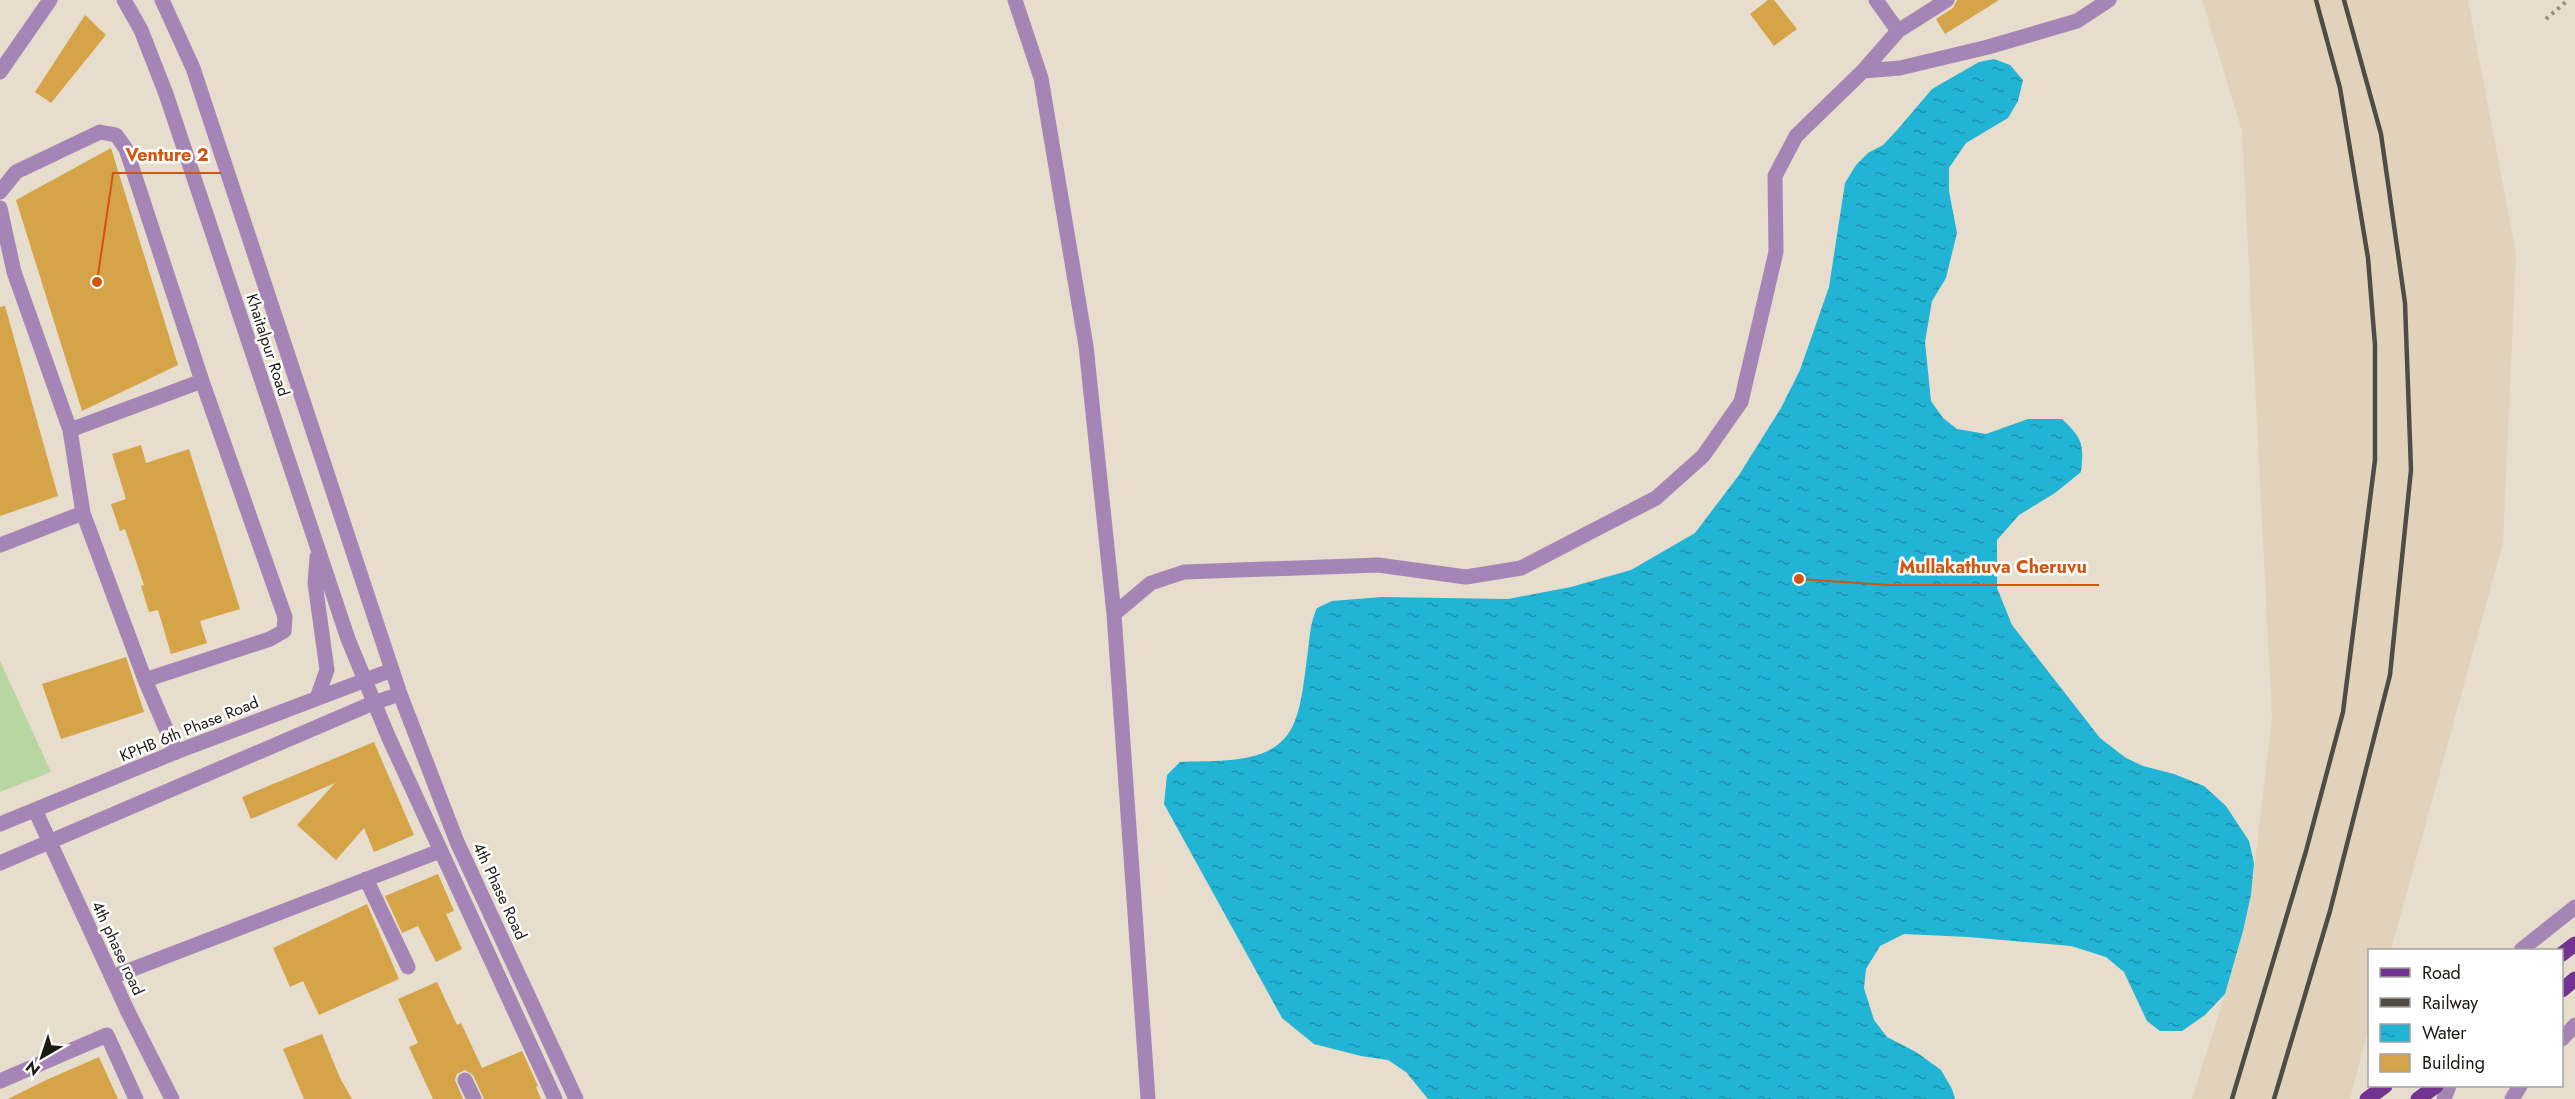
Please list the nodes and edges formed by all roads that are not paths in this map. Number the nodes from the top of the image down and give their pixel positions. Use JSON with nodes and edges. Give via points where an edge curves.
{"nodes":[{"id":1,"x":50,"y":0,"type":"edge"},
{"id":2,"x":124,"y":0,"type":"edge"},
{"id":3,"x":162,"y":0,"type":"edge"},
{"id":4,"x":1015,"y":0,"type":"edge"},
{"id":5,"x":1876,"y":0,"type":"edge"},
{"id":6,"x":1947,"y":0,"type":"edge"},
{"id":7,"x":2109,"y":0,"type":"edge"},
{"id":8,"x":1898,"y":31,"type":"junction"},
{"id":9,"x":1863,"y":70,"type":"junction"},
{"id":10,"x":0,"y":72,"type":"edge"},
{"id":11,"x":0,"y":192,"type":"edge"},
{"id":12,"x":0,"y":208,"type":"edge"},
{"id":13,"x":7,"y":274,"type":"edge"},
{"id":14,"x":202,"y":381,"type":"junction"},
{"id":15,"x":70,"y":430,"type":"junction"},
{"id":16,"x":83,"y":513,"type":"junction"},
{"id":17,"x":0,"y":545,"type":"edge"},
{"id":18,"x":318,"y":549,"type":"junction"},
{"id":19,"x":1114,"y":614,"type":"junction"},
{"id":20,"x":392,"y":669,"type":"junction"},
{"id":21,"x":364,"y":680,"type":"junction"},
{"id":22,"x":145,"y":681,"type":"junction"},
{"id":23,"x":400,"y":694,"type":"junction"},
{"id":24,"x":317,"y":698,"type":"junction"},
{"id":25,"x":373,"y":703,"type":"junction"},
{"id":26,"x":176,"y":752,"type":"junction"},
{"id":27,"x":35,"y":810,"type":"junction"},
{"id":28,"x":0,"y":824,"type":"edge"},
{"id":29,"x":49,"y":843,"type":"junction"},
{"id":30,"x":440,"y":851,"type":"junction"},
{"id":31,"x":0,"y":863,"type":"edge"},
{"id":32,"x":366,"y":879,"type":"junction"},
{"id":33,"x":2575,"y":907,"type":"edge"},
{"id":34,"x":2538,"y":935,"type":"junction"},
{"id":35,"x":2575,"y":944,"type":"edge"},
{"id":36,"x":2523,"y":949,"type":"edge"},
{"id":37,"x":2537,"y":949,"type":"edge"},
{"id":38,"x":2563,"y":953,"type":"edge"},
{"id":39,"x":408,"y":967,"type":"dead end"},
{"id":40,"x":112,"y":977,"type":"junction"},
{"id":41,"x":2575,"y":979,"type":"edge"},
{"id":42,"x":2563,"y":989,"type":"edge"},
{"id":43,"x":2575,"y":1025,"type":"edge"},
{"id":44,"x":2563,"y":1037,"type":"edge"},
{"id":45,"x":465,"y":1080,"type":"dead end"},
{"id":46,"x":0,"y":1081,"type":"edge"},
{"id":47,"x":2384,"y":1087,"type":"edge"},
{"id":48,"x":2435,"y":1087,"type":"edge"},
{"id":49,"x":136,"y":1099,"type":"edge"},
{"id":50,"x":172,"y":1099,"type":"edge"},
{"id":51,"x":474,"y":1099,"type":"edge"},
{"id":52,"x":555,"y":1099,"type":"edge"},
{"id":53,"x":576,"y":1099,"type":"edge"},
{"id":54,"x":1148,"y":1099,"type":"edge"},
{"id":55,"x":2367,"y":1099,"type":"edge"},
{"id":56,"x":2418,"y":1099,"type":"edge"}],
"edges":[{"from":1,"to":10,"type":"street"},
{"from":2,"to":18,"type":"street","name":"Khaitalpur Road","via":[[141,30],[166,94]]},
{"from":3,"to":20,"type":"street","name":"Khaitalpur Road","via":[[193,68]]},
{"from":4,"to":19,"type":"street","via":[[1041,78],[1086,346]]},
{"from":5,"to":8,"type":"street"},
{"from":6,"to":8,"type":"street"},
{"from":7,"to":9,"type":"street","via":[[2077,21],[1988,47],[1900,68]]},
{"from":8,"to":9,"type":"street"},
{"from":9,"to":19,"type":"street","via":[[1796,136],[1775,176],[1776,252],[1742,402],[1703,456],[1656,498],[1521,568],[1466,577],[1378,564],[1184,572],[1151,583]]},
{"from":11,"to":14,"type":"street","via":[[16,172],[100,132],[116,135],[126,149]]},
{"from":12,"to":13,"type":"street"},
{"from":13,"to":15,"type":"street"},
{"from":14,"to":15,"type":"street"},
{"from":14,"to":22,"type":"street","via":[[285,617],[284,631]]},
{"from":15,"to":16,"type":"street"},
{"from":16,"to":17,"type":"street"},
{"from":16,"to":22,"type":"street"},
{"from":18,"to":21,"type":"street","name":"Khaitalpur Road"},
{"from":18,"to":24,"type":"street","via":[[315,583],[327,670]]},
{"from":19,"to":54,"type":"street"},
{"from":20,"to":21,"type":"street","name":"KPHB 6th Phase Road"},
{"from":20,"to":23,"type":"street","name":"Khaitalpur Road"},
{"from":21,"to":24,"type":"street","name":"KPHB 6th Phase Road"},
{"from":21,"to":25,"type":"street","name":"Khaitalpur Road"},
{"from":22,"to":26,"type":"street"},
{"from":23,"to":25,"type":"street"},
{"from":23,"to":53,"type":"street","name":"4th Phase Road","via":[[458,842]]},
{"from":24,"to":26,"type":"street","name":"KPHB 6th Phase Road"},
{"from":25,"to":29,"type":"street"},
{"from":25,"to":30,"type":"street"},
{"from":26,"to":27,"type":"street","name":"KPHB 6th Phase Road"},
{"from":27,"to":28,"type":"street","name":"KPHB 6th Phase Road"},
{"from":27,"to":29,"type":"street","name":"4th phase road"},
{"from":29,"to":31,"type":"street"},
{"from":29,"to":40,"type":"street","name":"4th phase road"},
{"from":30,"to":32,"type":"street"},
{"from":30,"to":52,"type":"street"},
{"from":32,"to":39,"type":"street"},
{"from":32,"to":40,"type":"street"},
{"from":33,"to":34,"type":"street"},
{"from":34,"to":36,"type":"street"},
{"from":34,"to":37,"type":"street"},
{"from":35,"to":38,"type":"main road"},
{"from":40,"to":50,"type":"street","name":"4th phase road"},
{"from":41,"to":42,"type":"main road"},
{"from":43,"to":44,"type":"street"},
{"from":45,"to":51,"type":"street"},
{"from":46,"to":49,"type":"street","via":[[107,1035]]},
{"from":47,"to":55,"type":"main road"},
{"from":48,"to":56,"type":"main road"}]}
